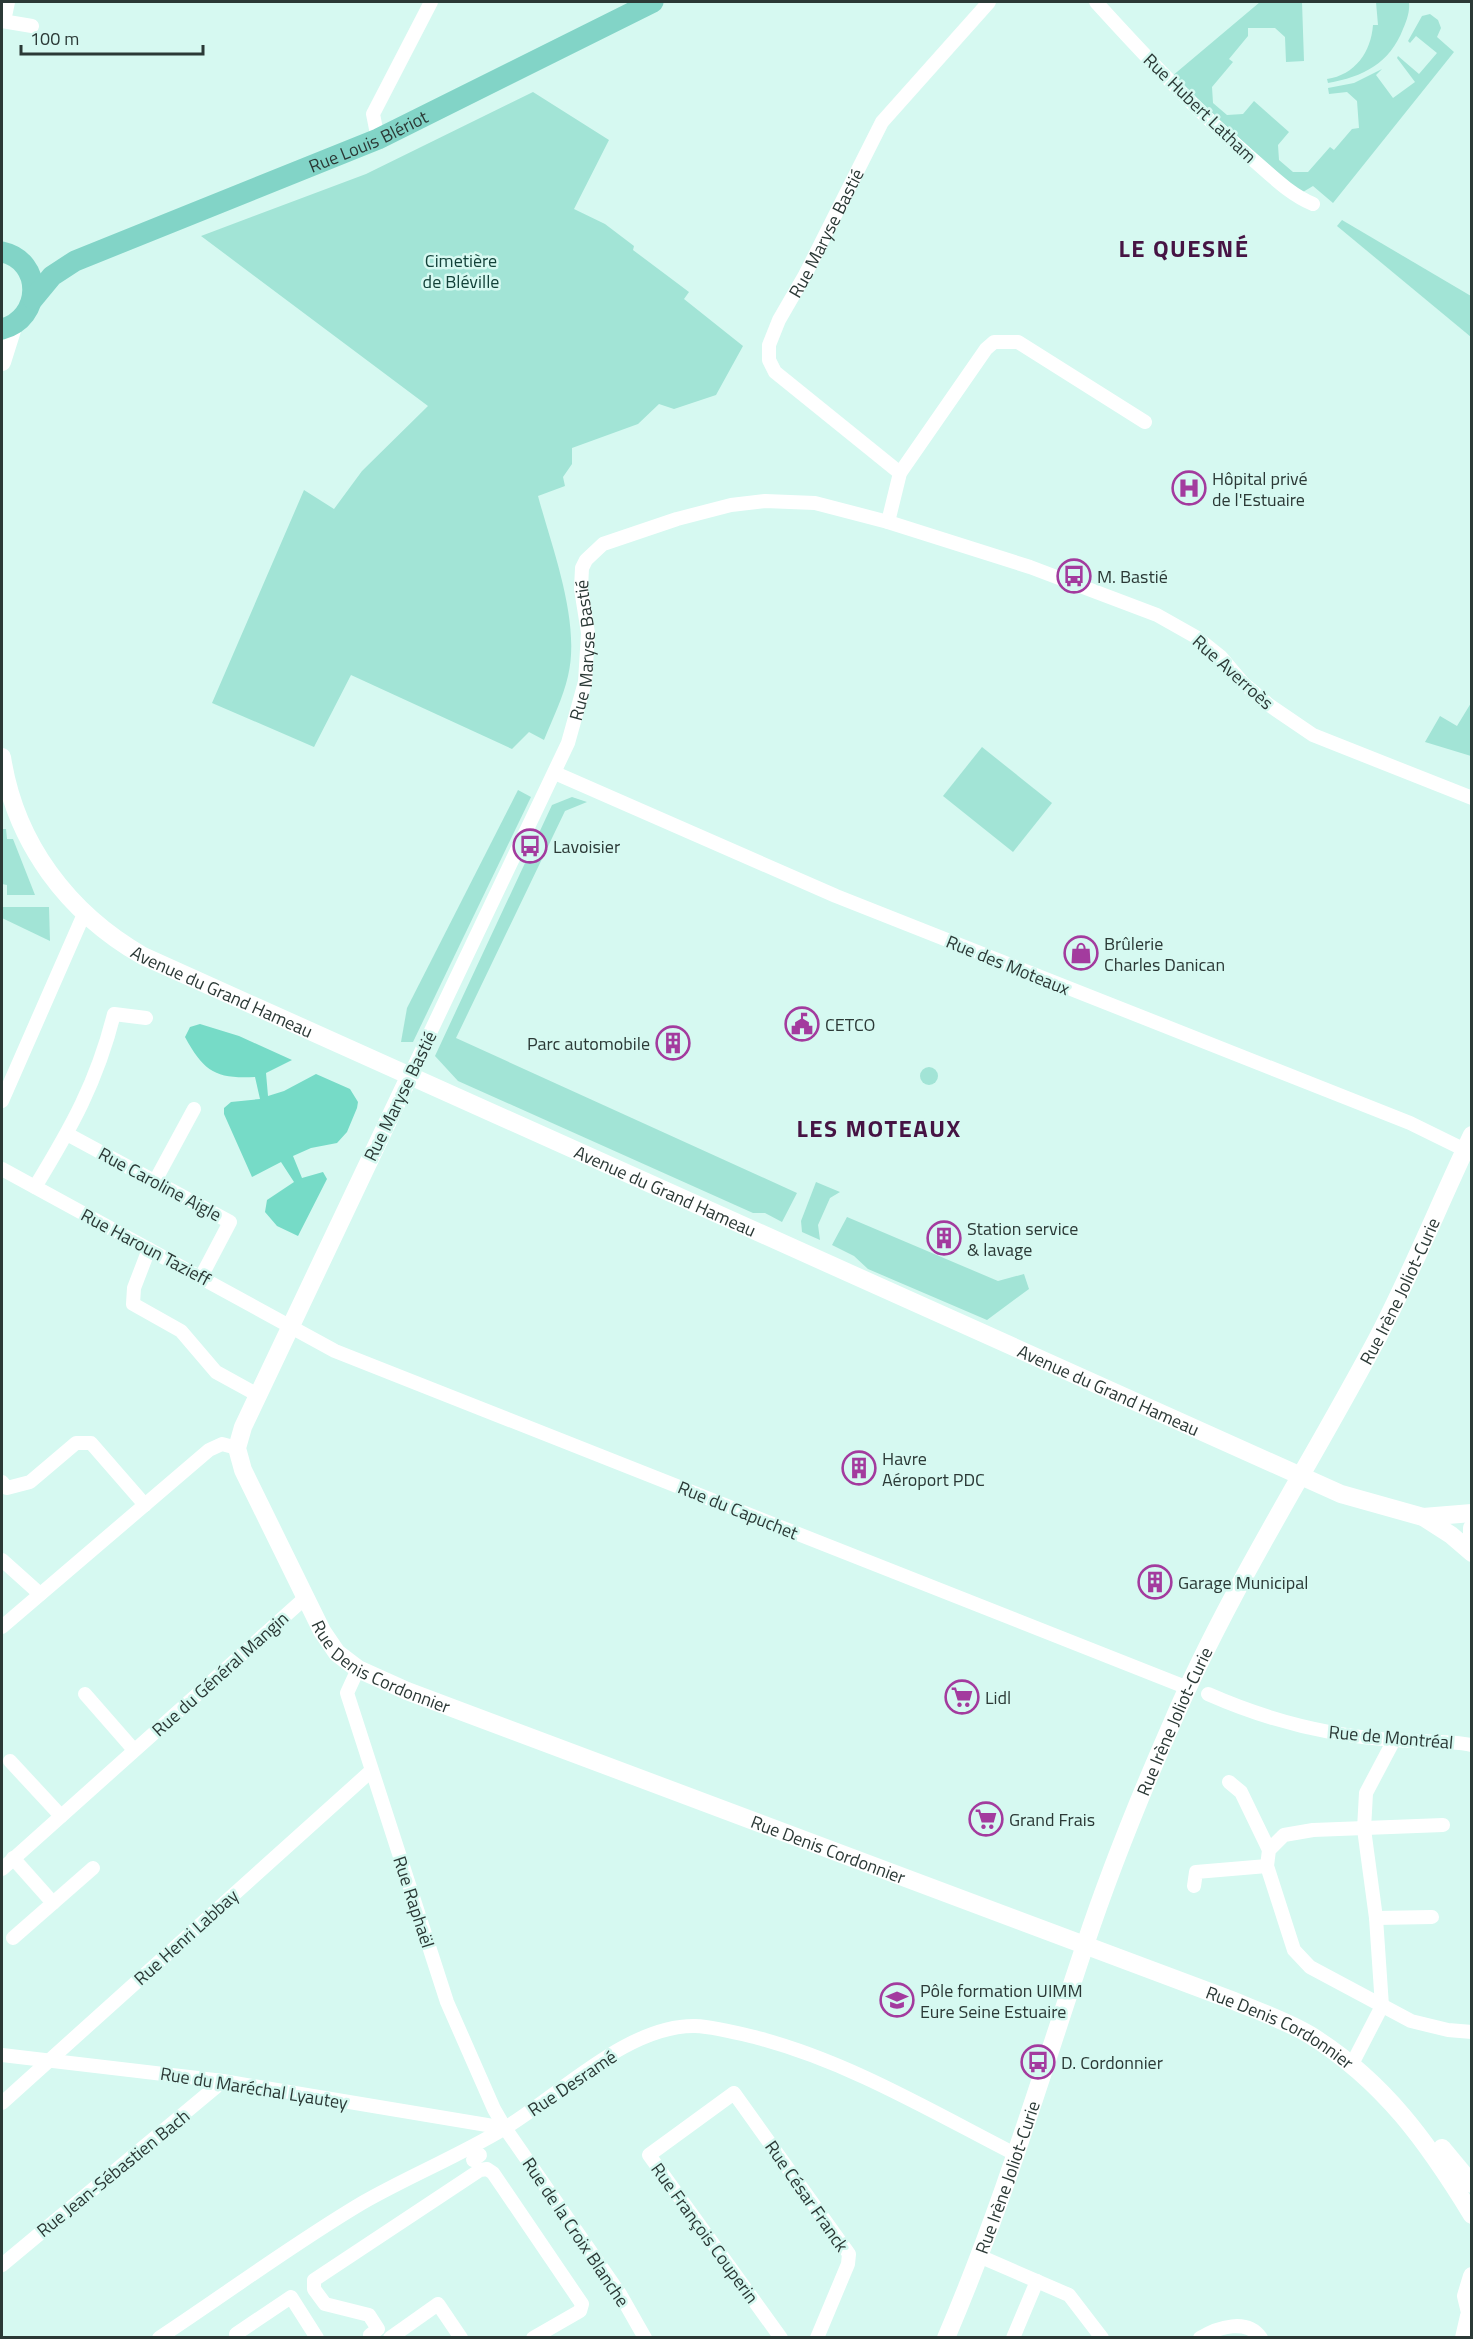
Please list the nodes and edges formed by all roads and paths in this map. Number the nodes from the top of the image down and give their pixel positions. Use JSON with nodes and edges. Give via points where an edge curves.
{"nodes":[{"id":1,"x":8,"y":2,"type":"edge"},
{"id":2,"x":431,"y":2,"type":"edge"},
{"id":3,"x":653,"y":2,"type":"edge"},
{"id":4,"x":989,"y":2,"type":"edge"},
{"id":5,"x":1096,"y":2,"type":"edge"},
{"id":6,"x":3,"y":21,"type":"edge"},
{"id":7,"x":32,"y":26,"type":"dead end"},
{"id":8,"x":378,"y":139,"type":"junction"},
{"id":9,"x":1313,"y":204,"type":"dead end"},
{"id":10,"x":2,"y":252,"type":"edge"},
{"id":11,"x":75,"y":261,"type":"junction"},
{"id":12,"x":25,"y":266,"type":"junction"},
{"id":13,"x":33,"y":298,"type":"junction"},
{"id":14,"x":8,"y":327,"type":"edge"},
{"id":15,"x":2,"y":362,"type":"edge"},
{"id":16,"x":1145,"y":422,"type":"dead end"},
{"id":17,"x":900,"y":473,"type":"junction"},
{"id":18,"x":888,"y":522,"type":"junction"},
{"id":19,"x":2,"y":757,"type":"edge"},
{"id":20,"x":555,"y":773,"type":"junction"},
{"id":21,"x":1472,"y":798,"type":"edge"},
{"id":22,"x":84,"y":914,"type":"junction"},
{"id":23,"x":146,"y":1018,"type":"dead end"},
{"id":24,"x":409,"y":1077,"type":"junction"},
{"id":25,"x":2,"y":1101,"type":"edge"},
{"id":26,"x":194,"y":1108,"type":"dead end"},
{"id":27,"x":67,"y":1134,"type":"junction"},
{"id":28,"x":1468,"y":1142,"type":"edge"},
{"id":29,"x":2,"y":1169,"type":"edge"},
{"id":30,"x":155,"y":1182,"type":"junction"},
{"id":31,"x":34,"y":1187,"type":"junction"},
{"id":32,"x":149,"y":1249,"type":"junction"},
{"id":33,"x":201,"y":1277,"type":"junction"},
{"id":34,"x":291,"y":1326,"type":"junction"},
{"id":35,"x":258,"y":1395,"type":"junction"},
{"id":36,"x":237,"y":1448,"type":"junction"},
{"id":37,"x":2,"y":1482,"type":"edge"},
{"id":38,"x":145,"y":1505,"type":"junction"},
{"id":39,"x":1472,"y":1513,"type":"edge"},
{"id":40,"x":1423,"y":1517,"type":"junction"},
{"id":41,"x":1472,"y":1528,"type":"edge"},
{"id":42,"x":1472,"y":1551,"type":"edge"},
{"id":43,"x":2,"y":1560,"type":"edge"},
{"id":44,"x":40,"y":1594,"type":"junction"},
{"id":45,"x":305,"y":1598,"type":"junction"},
{"id":46,"x":2,"y":1627,"type":"edge"},
{"id":47,"x":358,"y":1669,"type":"junction"},
{"id":48,"x":1188,"y":1688,"type":"junction"},
{"id":49,"x":85,"y":1694,"type":"dead end"},
{"id":50,"x":1208,"y":1694,"type":"dead end"},
{"id":51,"x":1394,"y":1740,"type":"junction"},
{"id":52,"x":1472,"y":1745,"type":"edge"},
{"id":53,"x":134,"y":1750,"type":"junction"},
{"id":54,"x":10,"y":1761,"type":"dead end"},
{"id":55,"x":371,"y":1771,"type":"junction"},
{"id":56,"x":1229,"y":1782,"type":"dead end"},
{"id":57,"x":61,"y":1816,"type":"junction"},
{"id":58,"x":1443,"y":1826,"type":"dead end"},
{"id":59,"x":1364,"y":1829,"type":"junction"},
{"id":60,"x":1269,"y":1850,"type":"junction"},
{"id":61,"x":14,"y":1858,"type":"junction"},
{"id":62,"x":1266,"y":1866,"type":"junction"},
{"id":63,"x":93,"y":1868,"type":"dead end"},
{"id":64,"x":2,"y":1869,"type":"edge"},
{"id":65,"x":1194,"y":1886,"type":"dead end"},
{"id":66,"x":53,"y":1902,"type":"junction"},
{"id":67,"x":1432,"y":1917,"type":"dead end"},
{"id":68,"x":1376,"y":1918,"type":"junction"},
{"id":69,"x":13,"y":1938,"type":"dead end"},
{"id":70,"x":1084,"y":1946,"type":"junction"},
{"id":71,"x":1382,"y":2006,"type":"junction"},
{"id":72,"x":1472,"y":2032,"type":"edge"},
{"id":73,"x":2,"y":2055,"type":"edge"},
{"id":74,"x":49,"y":2060,"type":"junction"},
{"id":75,"x":1352,"y":2064,"type":"junction"},
{"id":76,"x":223,"y":2081,"type":"junction"},
{"id":77,"x":734,"y":2093,"type":"joint"},
{"id":78,"x":2,"y":2103,"type":"edge"},
{"id":79,"x":1397,"y":2107,"type":"junction"},
{"id":80,"x":505,"y":2128,"type":"junction"},
{"id":81,"x":1015,"y":2154,"type":"junction"},
{"id":82,"x":1472,"y":2184,"type":"edge"},
{"id":83,"x":1472,"y":2215,"type":"edge"},
{"id":84,"x":979,"y":2256,"type":"junction"},
{"id":85,"x":2,"y":2265,"type":"edge"},
{"id":86,"x":1472,"y":2276,"type":"edge"},
{"id":87,"x":1037,"y":2281,"type":"junction"},
{"id":88,"x":1470,"y":2319,"type":"edge"},
{"id":89,"x":236,"y":2334,"type":"dead end"},
{"id":90,"x":370,"y":2335,"type":"dead end"},
{"id":91,"x":543,"y":2335,"type":"edge"},
{"id":92,"x":159,"y":2337,"type":"edge"},
{"id":93,"x":317,"y":2337,"type":"edge"},
{"id":94,"x":390,"y":2337,"type":"edge"},
{"id":95,"x":461,"y":2337,"type":"edge"},
{"id":96,"x":645,"y":2337,"type":"edge"},
{"id":97,"x":781,"y":2337,"type":"edge"},
{"id":98,"x":817,"y":2337,"type":"edge"},
{"id":99,"x":946,"y":2337,"type":"edge"},
{"id":100,"x":1013,"y":2337,"type":"edge"},
{"id":101,"x":1101,"y":2337,"type":"edge"},
{"id":102,"x":1200,"y":2337,"type":"edge"},
{"id":103,"x":1261,"y":2337,"type":"edge"},
{"id":104,"x":1464,"y":2337,"type":"edge"}],
"edges":[{"from":1,"to":6,"type":"street"},
{"from":2,"to":8,"type":"street","via":[[373,114]]},
{"from":3,"to":8,"type":"main road","name":"Rue Louis Blériot"},
{"from":4,"to":17,"type":"street","name":"Rue Maryse Bastié","via":[[882,122],[778,320],[769,345],[769,360],[775,372]]},
{"from":5,"to":9,"type":"street","name":"Rue Hubert Latham","via":[[1174,88],[1295,197]]},
{"from":6,"to":7,"type":"street"},
{"from":8,"to":11,"type":"main road","name":"Rue Louis Blériot"},
{"from":10,"to":12,"type":"main road"},
{"from":11,"to":12,"type":"main road","name":"Rue Louis Blériot"},
{"from":11,"to":13,"type":"main road","name":"Rue Louis Blériot","via":[[52,276]]},
{"from":12,"to":13,"type":"main road","via":[[31,277]]},
{"from":13,"to":14,"type":"main road","name":"Rue Louis Blériot","via":[[29,309]]},
{"from":14,"to":15,"type":"street"},
{"from":16,"to":17,"type":"street","via":[[1018,342],[994,342]]},
{"from":17,"to":18,"type":"street"},
{"from":18,"to":20,"type":"street","name":"Rue Maryse Bastié","via":[[815,503],[765,501],[677,519],[603,544],[582,568],[588,633],[585,682]]},
{"from":18,"to":21,"type":"street","name":"Rue Averroès","via":[[1030,567],[1157,615],[1196,637],[1269,705],[1314,735]]},
{"from":19,"to":22,"type":"street","name":"Avenue du Grand Hameau","via":[[12,799],[31,844],[58,886]]},
{"from":20,"to":24,"type":"street","name":"Rue Maryse Bastié"},
{"from":20,"to":28,"type":"street","name":"Rue des Moteaux","via":[[836,896],[1410,1123]]},
{"from":22,"to":24,"type":"street","name":"Avenue du Grand Hameau","via":[[119,941],[162,966]]},
{"from":22,"to":25,"type":"street"},
{"from":23,"to":27,"type":"street","via":[[114,1014],[100,1065]]},
{"from":24,"to":34,"type":"street","name":"Rue Maryse Bastié"},
{"from":24,"to":40,"type":"street","name":"Avenue du Grand Hameau","via":[[1341,1494]]},
{"from":26,"to":30,"type":"street"},
{"from":27,"to":30,"type":"street","name":"Rue Caroline Aigle"},
{"from":27,"to":31,"type":"street"},
{"from":28,"to":48,"type":"street","name":"Rue Irène Joliot-Curie","via":[[1379,1336],[1283,1506]]},
{"from":29,"to":31,"type":"street","name":"Rue Haroun Tazieff"},
{"from":30,"to":33,"type":"street","name":"Rue Caroline Aigle","via":[[230,1222]]},
{"from":31,"to":32,"type":"street","name":"Rue Haroun Tazieff"},
{"from":32,"to":33,"type":"street","name":"Rue Haroun Tazieff"},
{"from":32,"to":35,"type":"street","via":[[134,1288],[133,1304],[181,1331],[216,1372]]},
{"from":33,"to":34,"type":"street","name":"Rue Haroun Tazieff"},
{"from":34,"to":35,"type":"street","name":"Rue Maryse Bastié"},
{"from":34,"to":48,"type":"street","name":"Rue du Capuchet","via":[[336,1351]]},
{"from":35,"to":36,"type":"street","name":"Rue Maryse Bastié"},
{"from":36,"to":38,"type":"street","via":[[222,1444],[209,1450]]},
{"from":36,"to":45,"type":"street","name":"Rue Denis Cordonnier","via":[[243,1470]]},
{"from":37,"to":38,"type":"street","via":[[7,1488],[30,1482],[76,1443],[91,1443]]},
{"from":38,"to":44,"type":"street"},
{"from":39,"to":40,"type":"street","name":"Avenue du Grand Hameau"},
{"from":40,"to":42,"type":"street","name":"Avenue du Grand Hameau"},
{"from":41,"to":42,"type":"street","name":"Avenue du Grand Hameau"},
{"from":43,"to":44,"type":"street"},
{"from":44,"to":46,"type":"street"},
{"from":45,"to":47,"type":"street","name":"Rue Denis Cordonnier","via":[[337,1653]]},
{"from":45,"to":53,"type":"street","name":"Rue du Général Mangin"},
{"from":47,"to":55,"type":"street","name":"Rue Raphaël","via":[[347,1693]]},
{"from":47,"to":70,"type":"street","name":"Rue Denis Cordonnier"},
{"from":48,"to":70,"type":"street","name":"Rue Irène Joliot-Curie","via":[[1133,1815]]},
{"from":49,"to":53,"type":"street","name":"Rue du Général Mangin"},
{"from":50,"to":51,"type":"street","name":"Rue de Montréal","via":[[1250,1713],[1316,1730]]},
{"from":51,"to":52,"type":"street","name":"Rue de Montréal"},
{"from":51,"to":59,"type":"street","via":[[1366,1793]]},
{"from":53,"to":57,"type":"street","name":"Rue du Général Mangin"},
{"from":54,"to":57,"type":"street"},
{"from":55,"to":74,"type":"street","name":"Rue Henri Labbay"},
{"from":55,"to":80,"type":"street","name":"Rue Raphaël","via":[[447,2002]]},
{"from":56,"to":60,"type":"street","via":[[1241,1792]]},
{"from":57,"to":61,"type":"street","name":"Rue du Général Mangin"},
{"from":58,"to":59,"type":"street"},
{"from":59,"to":60,"type":"street","via":[[1284,1835]]},
{"from":59,"to":68,"type":"street"},
{"from":60,"to":62,"type":"street"},
{"from":61,"to":64,"type":"street","name":"Rue du Général Mangin"},
{"from":61,"to":66,"type":"street"},
{"from":62,"to":65,"type":"street","via":[[1196,1872]]},
{"from":62,"to":71,"type":"street","via":[[1294,1950],[1310,1967]]},
{"from":63,"to":66,"type":"street"},
{"from":66,"to":69,"type":"street"},
{"from":67,"to":68,"type":"street"},
{"from":68,"to":71,"type":"street"},
{"from":70,"to":75,"type":"street","name":"Rue Denis Cordonnier","via":[[1286,2023]]},
{"from":70,"to":81,"type":"street","name":"Rue Irène Joliot-Curie"},
{"from":71,"to":72,"type":"street","via":[[1411,2021]]},
{"from":71,"to":75,"type":"street"},
{"from":73,"to":74,"type":"street","name":"Rue du Maréchal Lyautey"},
{"from":74,"to":76,"type":"street","name":"Rue du Maréchal Lyautey"},
{"from":74,"to":78,"type":"street","name":"Rue Henri Labbay"},
{"from":75,"to":79,"type":"street","name":"Rue Denis Cordonnier"},
{"from":76,"to":80,"type":"street","name":"Rue du Maréchal Lyautey"},
{"from":76,"to":85,"type":"street","name":"Rue Jean-Sébastien Bach"},
{"from":77,"to":97,"type":"street","name":"Rue François Couperin","via":[[649,2155]]},
{"from":77,"to":98,"type":"street","name":"Rue César Franck","via":[[849,2254]]},
{"from":79,"to":82,"type":"street","via":[[1416,2117]]},
{"from":79,"to":83,"type":"street","name":"Rue Denis Cordonnier","via":[[1435,2155]]},
{"from":80,"to":81,"type":"street","name":"Rue Desramé","via":[[634,2040],[672,2027],[697,2026],[779,2044],[832,2063],[882,2084]]},
{"from":80,"to":92,"type":"street","name":"Rue Desramé","via":[[362,2203]]},
{"from":80,"to":96,"type":"street","name":"Rue de la Croix Blanche","via":[[620,2294]]},
{"from":81,"to":84,"type":"street","name":"Rue Irène Joliot-Curie"},
{"from":84,"to":87,"type":"street"},
{"from":84,"to":99,"type":"street","name":"Rue Irène Joliot-Curie"},
{"from":86,"to":88,"type":"street","via":[[1466,2296]]},
{"from":87,"to":100,"type":"street"},
{"from":87,"to":101,"type":"street","via":[[1069,2295]]},
{"from":88,"to":104,"type":"street"},
{"from":89,"to":93,"type":"street","via":[[296,2296]]},
{"from":90,"to":91,"type":"street","via":[[378,2329],[369,2315],[325,2304],[314,2289],[315,2280],[487,2169],[582,2304],[580,2310]]},
{"from":94,"to":95,"type":"street","via":[[438,2304]]},
{"from":102,"to":103,"type":"street","via":[[1236,2326],[1248,2327]]}]}
